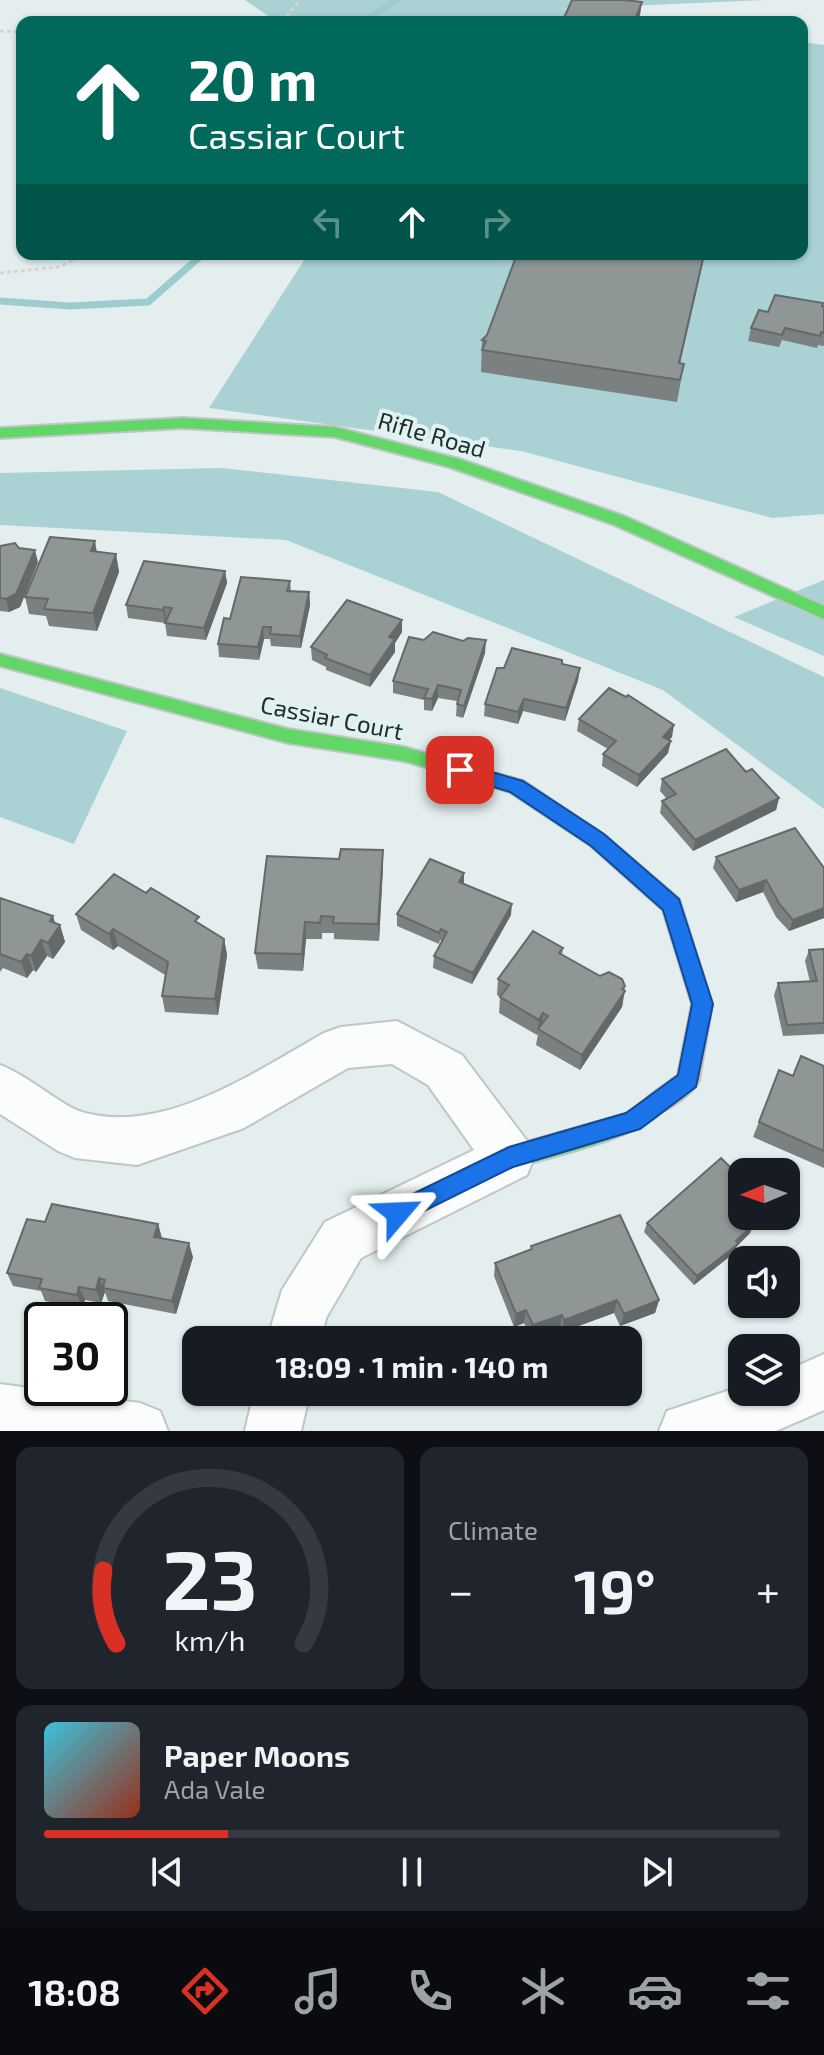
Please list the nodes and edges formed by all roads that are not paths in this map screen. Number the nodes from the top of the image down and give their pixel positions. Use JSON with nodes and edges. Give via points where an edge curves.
{"nodes":[{"id":1,"x":0,"y":433,"type":"edge"},
{"id":2,"x":824,"y":613,"type":"edge"},
{"id":3,"x":0,"y":660,"type":"edge"},
{"id":4,"x":0,"y":1087,"type":"edge"},
{"id":5,"x":509,"y":1158,"type":"junction"},
{"id":6,"x":297,"y":1326,"type":"edge"},
{"id":7,"x":824,"y":1382,"type":"edge"},
{"id":8,"x":279,"y":1406,"type":"edge"},
{"id":9,"x":0,"y":1412,"type":"edge"},
{"id":10,"x":140,"y":1431,"type":"edge"},
{"id":11,"x":273,"y":1431,"type":"edge"},
{"id":12,"x":687,"y":1431,"type":"edge"}],
"edges":[{"from":1,"to":2,"type":"street","name":"Rifle Road","via":[[183,423],[335,432],[454,463],[618,520]]},
{"from":3,"to":5,"type":"street","name":"Cassiar Court","via":[[288,736],[404,754],[516,786],[597,840],[672,905],[702,1004],[688,1080],[632,1122]]},
{"from":4,"to":5,"type":"street","via":[[75,1135],[137,1142],[227,1112],[341,1048],[397,1042],[445,1070]]},
{"from":5,"to":6,"type":"street","via":[[343,1240],[301,1309]]},
{"from":7,"to":12,"type":"street","via":[[780,1402]]},
{"from":8,"to":11,"type":"street"},
{"from":9,"to":10,"type":"street"}]}
